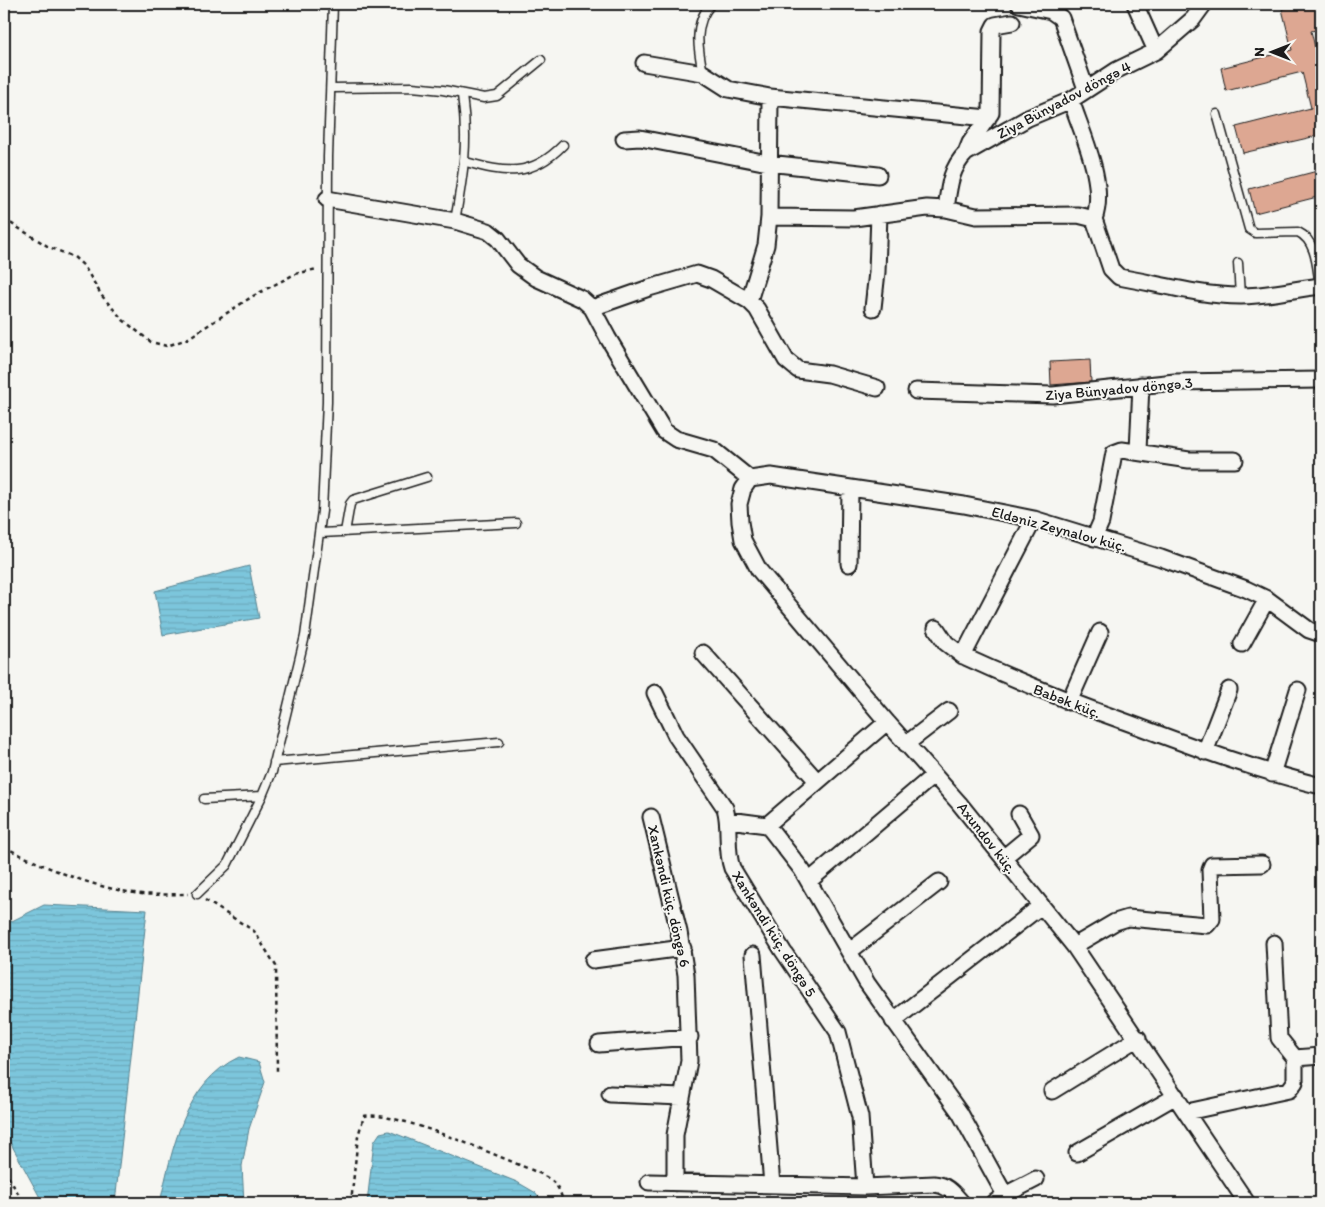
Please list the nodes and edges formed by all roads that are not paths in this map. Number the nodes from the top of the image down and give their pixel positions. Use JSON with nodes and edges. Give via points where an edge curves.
{"nodes":[{"id":1,"x":333,"y":4,"type":"edge"},
{"id":2,"x":711,"y":4,"type":"edge"},
{"id":3,"x":1019,"y":4,"type":"edge"},
{"id":4,"x":1135,"y":4,"type":"edge"},
{"id":5,"x":1204,"y":4,"type":"edge"},
{"id":6,"x":1012,"y":22,"type":"dead end"},
{"id":7,"x":1156,"y":51,"type":"junction"},
{"id":8,"x":541,"y":60,"type":"dead end"},
{"id":9,"x":644,"y":63,"type":"dead end"},
{"id":10,"x":703,"y":74,"type":"junction"},
{"id":11,"x":332,"y":88,"type":"junction"},
{"id":12,"x":1086,"y":89,"type":"junction"},
{"id":13,"x":462,"y":95,"type":"junction"},
{"id":14,"x":770,"y":97,"type":"junction"},
{"id":15,"x":1071,"y":100,"type":"junction"},
{"id":16,"x":1217,"y":114,"type":"dead end"},
{"id":17,"x":988,"y":118,"type":"junction"},
{"id":18,"x":624,"y":139,"type":"dead end"},
{"id":19,"x":563,"y":145,"type":"dead end"},
{"id":20,"x":966,"y":153,"type":"junction"},
{"id":21,"x":466,"y":162,"type":"junction"},
{"id":22,"x":768,"y":163,"type":"junction"},
{"id":23,"x":878,"y":175,"type":"dead end"},
{"id":24,"x":327,"y":199,"type":"junction"},
{"id":25,"x":946,"y":209,"type":"junction"},
{"id":26,"x":879,"y":214,"type":"junction"},
{"id":27,"x":769,"y":217,"type":"junction"},
{"id":28,"x":1094,"y":219,"type":"junction"},
{"id":29,"x":455,"y":221,"type":"junction"},
{"id":30,"x":1238,"y":264,"type":"dead end"},
{"id":31,"x":1321,"y":286,"type":"edge"},
{"id":32,"x":1240,"y":296,"type":"junction"},
{"id":33,"x":749,"y":301,"type":"junction"},
{"id":34,"x":592,"y":308,"type":"junction"},
{"id":35,"x":873,"y":308,"type":"dead end"},
{"id":36,"x":1321,"y":380,"type":"edge"},
{"id":37,"x":1141,"y":385,"type":"junction"},
{"id":38,"x":877,"y":388,"type":"dead end"},
{"id":39,"x":916,"y":391,"type":"dead end"},
{"id":40,"x":1138,"y":451,"type":"junction"},
{"id":41,"x":1235,"y":460,"type":"dead end"},
{"id":42,"x":427,"y":478,"type":"dead end"},
{"id":43,"x":750,"y":479,"type":"junction"},
{"id":44,"x":850,"y":488,"type":"junction"},
{"id":45,"x":1034,"y":519,"type":"junction"},
{"id":46,"x":516,"y":524,"type":"dead end"},
{"id":47,"x":345,"y":532,"type":"junction"},
{"id":48,"x":321,"y":533,"type":"junction"},
{"id":49,"x":1094,"y":538,"type":"junction"},
{"id":50,"x":848,"y":564,"type":"dead end"},
{"id":51,"x":1267,"y":599,"type":"junction"},
{"id":52,"x":936,"y":628,"type":"dead end"},
{"id":53,"x":1100,"y":632,"type":"dead end"},
{"id":54,"x":1321,"y":634,"type":"edge"},
{"id":55,"x":1242,"y":644,"type":"dead end"},
{"id":56,"x":703,"y":653,"type":"dead end"},
{"id":57,"x":963,"y":656,"type":"junction"},
{"id":58,"x":1229,"y":690,"type":"dead end"},
{"id":59,"x":1298,"y":690,"type":"dead end"},
{"id":60,"x":655,"y":693,"type":"dead end"},
{"id":61,"x":1069,"y":702,"type":"junction"},
{"id":62,"x":949,"y":711,"type":"dead end"},
{"id":63,"x":887,"y":722,"type":"junction"},
{"id":64,"x":498,"y":742,"type":"dead end"},
{"id":65,"x":906,"y":744,"type":"junction"},
{"id":66,"x":1205,"y":752,"type":"junction"},
{"id":67,"x":274,"y":762,"type":"junction"},
{"id":68,"x":1272,"y":774,"type":"junction"},
{"id":69,"x":934,"y":775,"type":"junction"},
{"id":70,"x":817,"y":781,"type":"junction"},
{"id":71,"x":1321,"y":786,"type":"edge"},
{"id":72,"x":262,"y":796,"type":"junction"},
{"id":73,"x":204,"y":799,"type":"dead end"},
{"id":74,"x":1018,"y":814,"type":"dead end"},
{"id":75,"x":651,"y":817,"type":"dead end"},
{"id":76,"x":729,"y":820,"type":"junction"},
{"id":77,"x":767,"y":825,"type":"junction"},
{"id":78,"x":1003,"y":858,"type":"junction"},
{"id":79,"x":1262,"y":864,"type":"dead end"},
{"id":80,"x":809,"y":882,"type":"junction"},
{"id":81,"x":939,"y":882,"type":"dead end"},
{"id":82,"x":197,"y":894,"type":"road end"},
{"id":83,"x":1041,"y":906,"type":"junction"},
{"id":84,"x":1274,"y":943,"type":"dead end"},
{"id":85,"x":1074,"y":946,"type":"junction"},
{"id":86,"x":683,"y":948,"type":"junction"},
{"id":87,"x":850,"y":951,"type":"junction"},
{"id":88,"x":753,"y":955,"type":"dead end"},
{"id":89,"x":593,"y":960,"type":"dead end"},
{"id":90,"x":893,"y":1021,"type":"junction"},
{"id":91,"x":690,"y":1037,"type":"junction"},
{"id":92,"x":1138,"y":1038,"type":"junction"},
{"id":93,"x":599,"y":1044,"type":"dead end"},
{"id":94,"x":1321,"y":1056,"type":"edge"},
{"id":95,"x":1295,"y":1058,"type":"junction"},
{"id":96,"x":1052,"y":1091,"type":"dead end"},
{"id":97,"x":610,"y":1094,"type":"dead end"},
{"id":98,"x":1176,"y":1096,"type":"junction"},
{"id":99,"x":681,"y":1097,"type":"junction"},
{"id":100,"x":1187,"y":1112,"type":"junction"},
{"id":101,"x":1077,"y":1153,"type":"dead end"},
{"id":102,"x":1036,"y":1179,"type":"dead end"},
{"id":103,"x":649,"y":1182,"type":"dead end"},
{"id":104,"x":675,"y":1183,"type":"junction"},
{"id":105,"x":772,"y":1185,"type":"junction"},
{"id":106,"x":865,"y":1186,"type":"junction"},
{"id":107,"x":999,"y":1199,"type":"edge"},
{"id":108,"x":962,"y":1203,"type":"edge"},
{"id":109,"x":1247,"y":1203,"type":"edge"}],
"edges":[{"from":1,"to":11,"type":"lane"},
{"from":2,"to":10,"type":"lane","via":[[701,18],[697,44]]},
{"from":3,"to":12,"type":"street","via":[[1057,13],[1061,18]]},
{"from":4,"to":7,"type":"street"},
{"from":5,"to":7,"type":"street","name":"Ziya Bünyadov döngə 4","via":[[1193,19]]},
{"from":6,"to":17,"type":"street","via":[[995,25],[992,31],[991,113]]},
{"from":7,"to":12,"type":"street","name":"Ziya Bünyadov döngə 4"},
{"from":8,"to":13,"type":"lane","via":[[497,96]]},
{"from":9,"to":10,"type":"street"},
{"from":10,"to":14,"type":"street","via":[[728,89]]},
{"from":11,"to":13,"type":"lane","via":[[412,87]]},
{"from":11,"to":24,"type":"lane"},
{"from":12,"to":15,"type":"street","name":"Ziya Bünyadov döngə 4"},
{"from":13,"to":21,"type":"lane"},
{"from":14,"to":17,"type":"street"},
{"from":14,"to":22,"type":"street"},
{"from":15,"to":20,"type":"street","name":"Ziya Bünyadov döngə 4","via":[[1028,118]]},
{"from":15,"to":28,"type":"street","via":[[1096,176],[1098,196]]},
{"from":16,"to":31,"type":"lane","via":[[1249,229],[1255,233],[1298,232],[1304,235],[1313,249]]},
{"from":17,"to":20,"type":"street"},
{"from":18,"to":22,"type":"street","via":[[640,138]]},
{"from":19,"to":21,"type":"lane","via":[[546,160],[514,172]]},
{"from":20,"to":25,"type":"street","name":"Ziya Bünyadov döngə 4","via":[[950,178]]},
{"from":21,"to":29,"type":"lane"},
{"from":22,"to":23,"type":"street"},
{"from":22,"to":27,"type":"street"},
{"from":24,"to":29,"type":"street"},
{"from":24,"to":48,"type":"lane","via":[[327,402]]},
{"from":25,"to":26,"type":"street"},
{"from":25,"to":28,"type":"street","via":[[976,216],[1078,215]]},
{"from":26,"to":27,"type":"street","via":[[854,218]]},
{"from":26,"to":35,"type":"street"},
{"from":27,"to":33,"type":"street","via":[[766,245]]},
{"from":28,"to":32,"type":"street","via":[[1111,269],[1119,277]]},
{"from":29,"to":34,"type":"street","via":[[488,232],[530,274],[582,299]]},
{"from":30,"to":32,"type":"lane"},
{"from":31,"to":32,"type":"street"},
{"from":33,"to":34,"type":"street","via":[[697,274]]},
{"from":33,"to":38,"type":"street","via":[[757,309],[786,360],[798,370],[829,374]]},
{"from":34,"to":43,"type":"street","via":[[664,431],[676,439],[714,450]]},
{"from":36,"to":37,"type":"street","name":"Ziya Bünyadov döngə 3"},
{"from":37,"to":39,"type":"street","name":"Ziya Bünyadov döngə 3","via":[[1053,395]]},
{"from":37,"to":40,"type":"street"},
{"from":40,"to":41,"type":"street","via":[[1189,460]]},
{"from":40,"to":49,"type":"street","via":[[1114,453],[1101,522]]},
{"from":42,"to":47,"type":"lane","via":[[353,500]]},
{"from":43,"to":44,"type":"street","name":"Eldəniz Zeynalov küç.","via":[[771,476]]},
{"from":43,"to":63,"type":"street","name":"Axundov küç.","via":[[739,504],[743,540],[748,553],[777,593]]},
{"from":44,"to":45,"type":"street","name":"Eldəniz Zeynalov küç."},
{"from":44,"to":50,"type":"street"},
{"from":45,"to":49,"type":"street","name":"Eldəniz Zeynalov küç."},
{"from":45,"to":57,"type":"street"},
{"from":46,"to":47,"type":"lane"},
{"from":47,"to":48,"type":"lane"},
{"from":48,"to":67,"type":"lane","via":[[305,636]]},
{"from":49,"to":51,"type":"street","name":"Eldəniz Zeynalov küç.","via":[[1161,558]]},
{"from":51,"to":54,"type":"street","name":"Eldəniz Zeynalov küç.","via":[[1301,625]]},
{"from":51,"to":55,"type":"street"},
{"from":52,"to":57,"type":"street","name":"Babək küç.","via":[[946,643]]},
{"from":53,"to":61,"type":"street"},
{"from":56,"to":70,"type":"street"},
{"from":57,"to":61,"type":"street","name":"Babək küç."},
{"from":58,"to":66,"type":"street"},
{"from":59,"to":68,"type":"street"},
{"from":60,"to":76,"type":"street","name":"Xankəndi küç. döngə 5","via":[[676,736],[725,808]]},
{"from":61,"to":66,"type":"street","name":"Babək küç."},
{"from":62,"to":65,"type":"street"},
{"from":63,"to":65,"type":"street","name":"Axundov küç."},
{"from":63,"to":70,"type":"street"},
{"from":64,"to":67,"type":"lane"},
{"from":65,"to":69,"type":"street","name":"Axundov küç."},
{"from":66,"to":68,"type":"street","name":"Babək küç."},
{"from":67,"to":72,"type":"lane"},
{"from":68,"to":71,"type":"street","name":"Babək küç."},
{"from":69,"to":78,"type":"street","name":"Axundov küç."},
{"from":69,"to":80,"type":"street"},
{"from":70,"to":77,"type":"street"},
{"from":72,"to":73,"type":"lane"},
{"from":72,"to":82,"type":"lane","via":[[227,865]]},
{"from":74,"to":78,"type":"street","via":[[1031,836]]},
{"from":75,"to":86,"type":"street","name":"Xankəndi küç. döngə 6"},
{"from":76,"to":77,"type":"street"},
{"from":76,"to":106,"type":"street","name":"Xankəndi küç. döngə 5","via":[[728,858],[732,868],[838,1032],[860,1117]]},
{"from":77,"to":80,"type":"street"},
{"from":78,"to":83,"type":"street","name":"Axundov küç."},
{"from":79,"to":85,"type":"street","via":[[1212,865],[1212,919],[1207,925],[1128,918]]},
{"from":80,"to":87,"type":"street"},
{"from":81,"to":87,"type":"street"},
{"from":83,"to":85,"type":"street","name":"Axundov küç."},
{"from":83,"to":90,"type":"street"},
{"from":84,"to":95,"type":"street","via":[[1279,1038]]},
{"from":85,"to":92,"type":"street","name":"Axundov küç."},
{"from":86,"to":89,"type":"street"},
{"from":86,"to":91,"type":"street","name":"Xankəndi küç. döngə 6"},
{"from":87,"to":90,"type":"street"},
{"from":88,"to":105,"type":"street"},
{"from":90,"to":107,"type":"street","via":[[960,1113]]},
{"from":91,"to":93,"type":"street"},
{"from":91,"to":99,"type":"street","name":"Xankəndi küç. döngə 6","via":[[689,1061]]},
{"from":92,"to":96,"type":"street"},
{"from":92,"to":98,"type":"street","name":"Axundov küç."},
{"from":94,"to":95,"type":"street"},
{"from":95,"to":100,"type":"street","via":[[1295,1082],[1289,1090]]},
{"from":97,"to":99,"type":"street"},
{"from":98,"to":100,"type":"street","name":"Axundov küç."},
{"from":98,"to":101,"type":"street"},
{"from":99,"to":104,"type":"street","name":"Xankəndi küç. döngə 6"},
{"from":100,"to":109,"type":"street","name":"Axundov küç."},
{"from":102,"to":107,"type":"street"},
{"from":103,"to":104,"type":"street"},
{"from":104,"to":105,"type":"street"},
{"from":105,"to":106,"type":"street"},
{"from":106,"to":108,"type":"street","via":[[942,1185]]}]}
